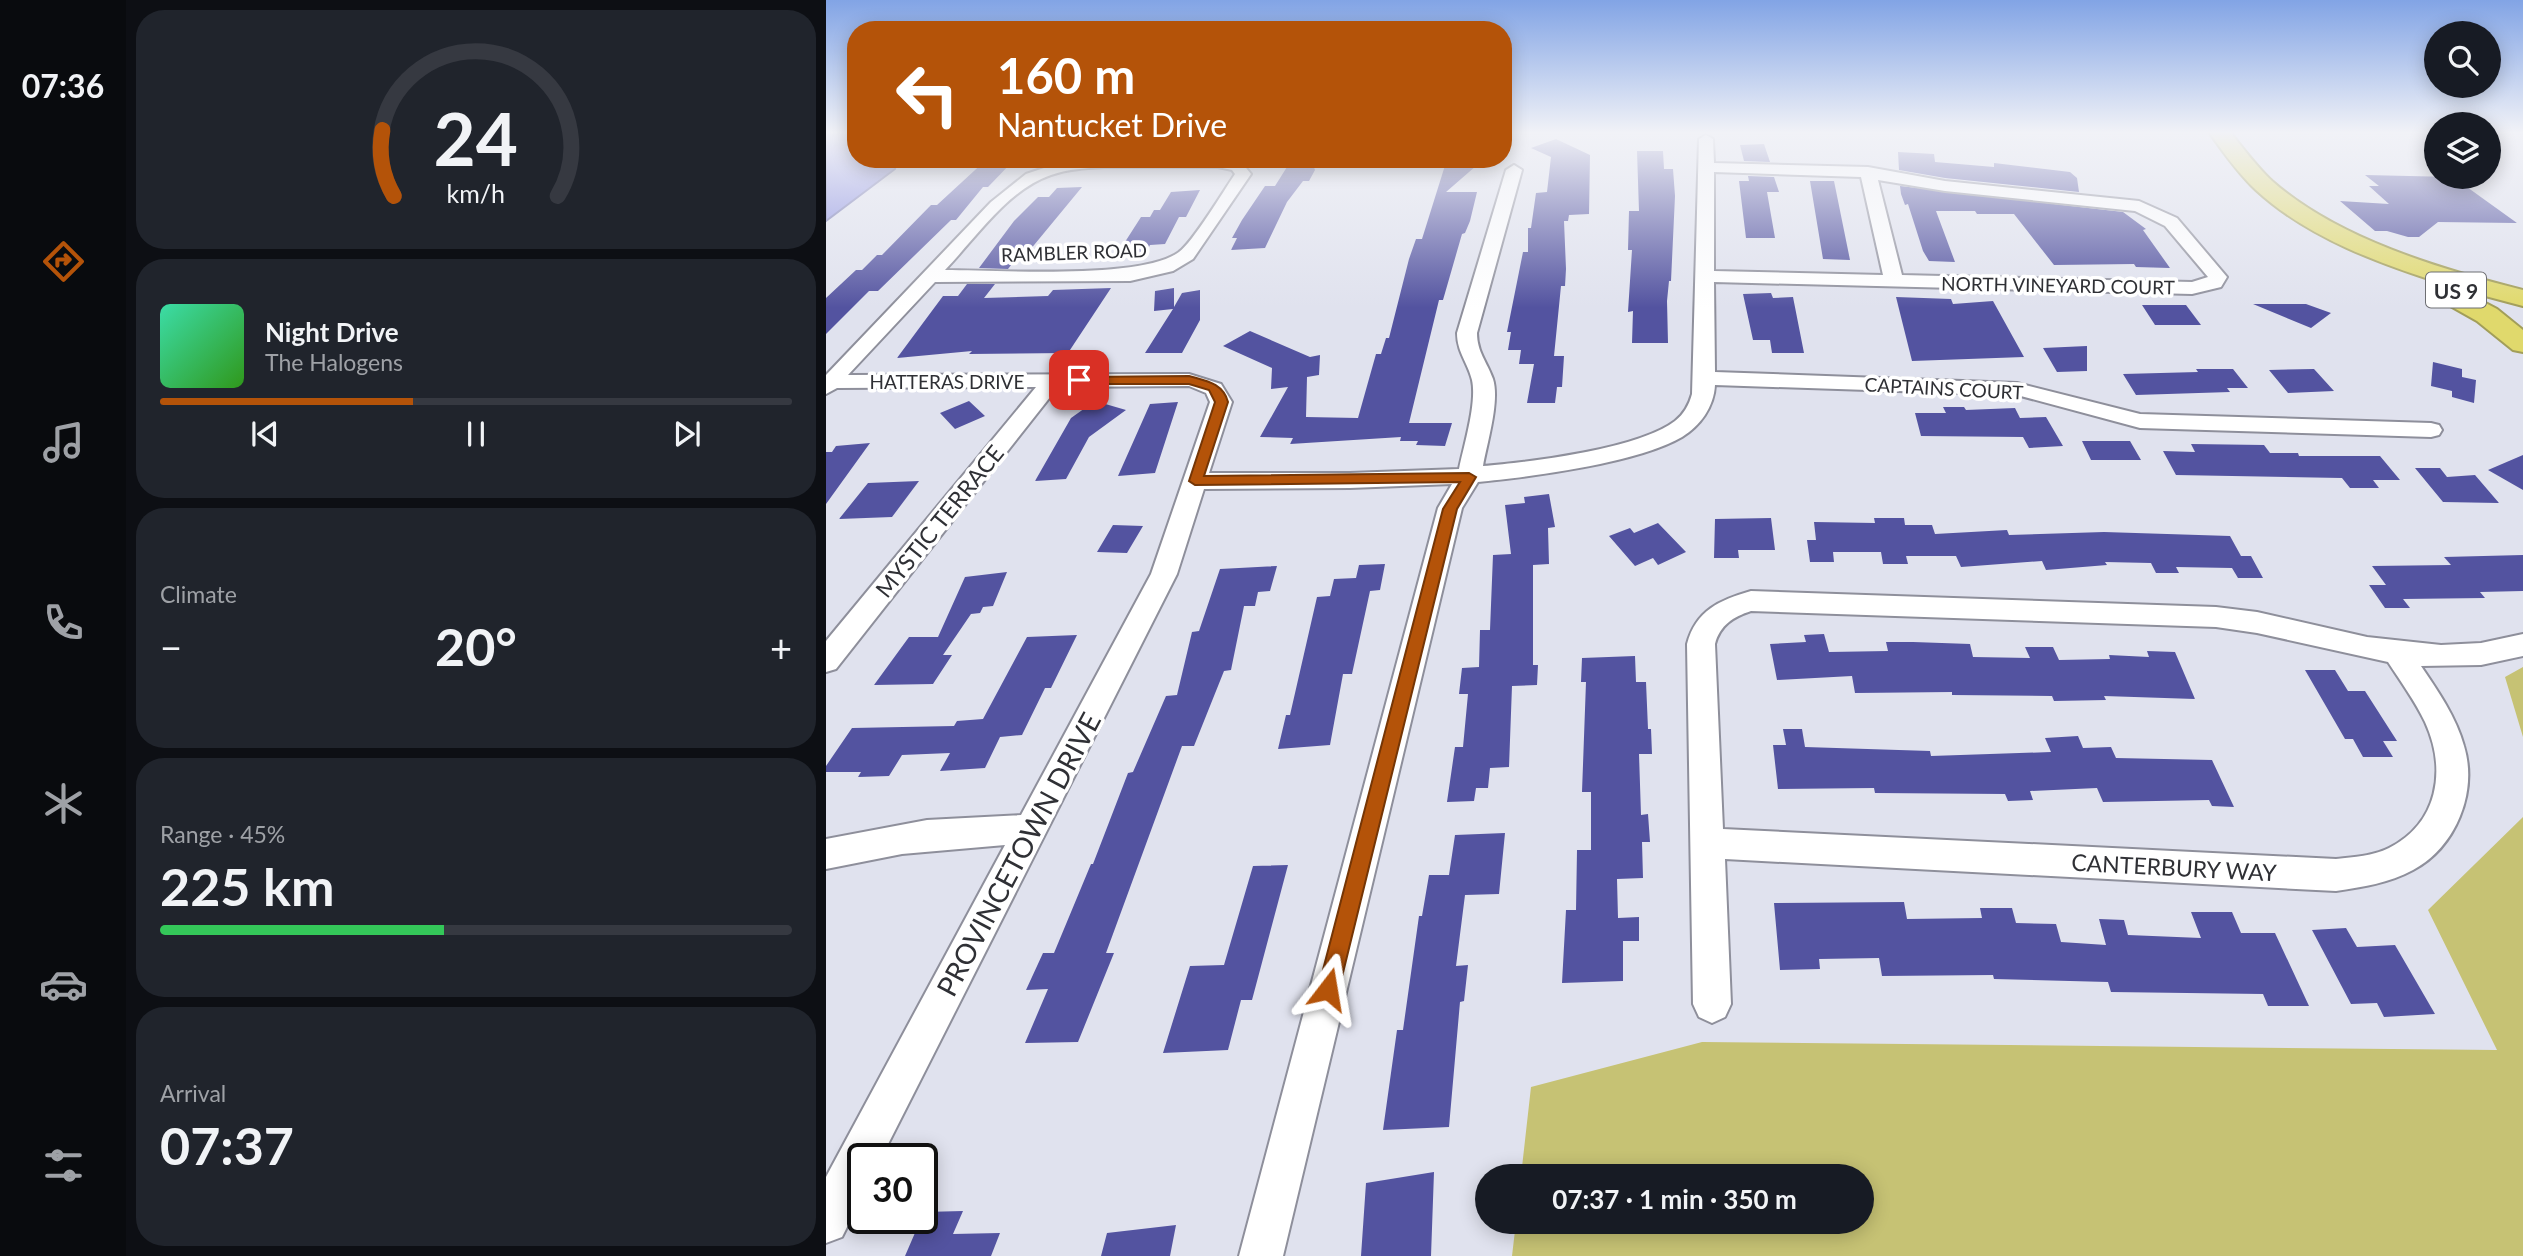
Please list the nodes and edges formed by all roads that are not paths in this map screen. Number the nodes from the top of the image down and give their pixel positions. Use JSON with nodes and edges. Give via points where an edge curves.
{"nodes":[{"id":1,"x":1014,"y":191,"type":"edge"},
{"id":2,"x":1232,"y":191,"type":"edge"},
{"id":3,"x":1508,"y":191,"type":"edge"},
{"id":4,"x":1706,"y":191,"type":"edge"},
{"id":5,"x":1872,"y":191,"type":"edge"},
{"id":6,"x":1990,"y":191,"type":"edge"},
{"id":7,"x":2271,"y":191,"type":"joint"},
{"id":8,"x":2391,"y":268,"type":"junction"},
{"id":9,"x":929,"y":276,"type":"junction"},
{"id":10,"x":1705,"y":276,"type":"junction"},
{"id":11,"x":2523,"y":278,"type":"edge"},
{"id":12,"x":2457,"y":280,"type":"junction"},
{"id":13,"x":1894,"y":281,"type":"junction"},
{"id":14,"x":2523,"y":298,"type":"edge"},
{"id":15,"x":2523,"y":305,"type":"edge"},
{"id":16,"x":2523,"y":344,"type":"edge"},
{"id":17,"x":1704,"y":378,"type":"junction"},
{"id":18,"x":1052,"y":380,"type":"junction"},
{"id":19,"x":828,"y":385,"type":"edge"},
{"id":20,"x":2431,"y":430,"type":"dead end"},
{"id":21,"x":1469,"y":477,"type":"junction"},
{"id":22,"x":1195,"y":481,"type":"junction"},
{"id":23,"x":2523,"y":645,"type":"edge"},
{"id":24,"x":2399,"y":655,"type":"junction"},
{"id":25,"x":826,"y":661,"type":"edge"},
{"id":26,"x":1030,"y":830,"type":"junction"},
{"id":27,"x":1707,"y":843,"type":"junction"},
{"id":28,"x":826,"y":854,"type":"edge"},
{"id":29,"x":1712,"y":1004,"type":"dead end"},
{"id":30,"x":826,"y":1221,"type":"edge"},
{"id":31,"x":1261,"y":1256,"type":"edge"}],
"edges":[{"from":1,"to":9,"type":"street","name":"RAMBLER ROAD"},
{"from":2,"to":9,"type":"street","name":"RAMBLER ROAD","via":[[1188,255],[1167,267],[1130,275]]},
{"from":3,"to":21,"type":"street","via":[[1467,333],[1467,347],[1483,381]]},
{"from":4,"to":10,"type":"street"},
{"from":5,"to":13,"type":"street"},
{"from":6,"to":13,"type":"street","name":"NORTH VINEYARD COURT","via":[[2139,206],[2171,222],[2227,278],[2192,288]]},
{"from":7,"to":8,"type":"highway","number":"US 9","via":[[2274,201],[2317,232]]},
{"from":7,"to":12,"type":"highway","number":"US 9","via":[[2358,243]]},
{"from":8,"to":15,"type":"highway","number":"US 9"},
{"from":8,"to":16,"type":"highway","via":[[2470,304]]},
{"from":9,"to":19,"type":"street"},
{"from":10,"to":13,"type":"street","name":"NORTH VINEYARD COURT"},
{"from":10,"to":17,"type":"street"},
{"from":11,"to":12,"type":"highway","number":"US 9"},
{"from":12,"to":14,"type":"highway"},
{"from":17,"to":20,"type":"street","name":"CAPTAINS COURT","via":[[2017,390],[2140,421]]},
{"from":17,"to":21,"type":"street","via":[[1695,414],[1645,445],[1555,466]]},
{"from":18,"to":19,"type":"street","name":"HATTERAS DRIVE"},
{"from":18,"to":22,"type":"street","name":"HATTERAS DRIVE","via":[[1189,380],[1213,387],[1222,402]]},
{"from":18,"to":25,"type":"street","name":"MYSTIC TERRACE"},
{"from":21,"to":22,"type":"street"},
{"from":21,"to":31,"type":"street","via":[[1450,509]]},
{"from":22,"to":26,"type":"street","name":"PROVINCETOWN DRIVE","via":[[1164,574]]},
{"from":23,"to":24,"type":"street","via":[[2457,657]]},
{"from":24,"to":27,"type":"street","via":[[2274,625],[2216,617],[1751,601],[1734,605],[1709,622],[1701,644]]},
{"from":24,"to":27,"type":"street","name":"CANTERBURY WAY","via":[[2440,724],[2451,754],[2454,786],[2447,814],[2431,837],[2409,855],[2378,868],[2336,875]]},
{"from":26,"to":28,"type":"street","via":[[969,830]]},
{"from":26,"to":30,"type":"street","name":"PROVINCETOWN DRIVE"},
{"from":27,"to":29,"type":"street"}]}
